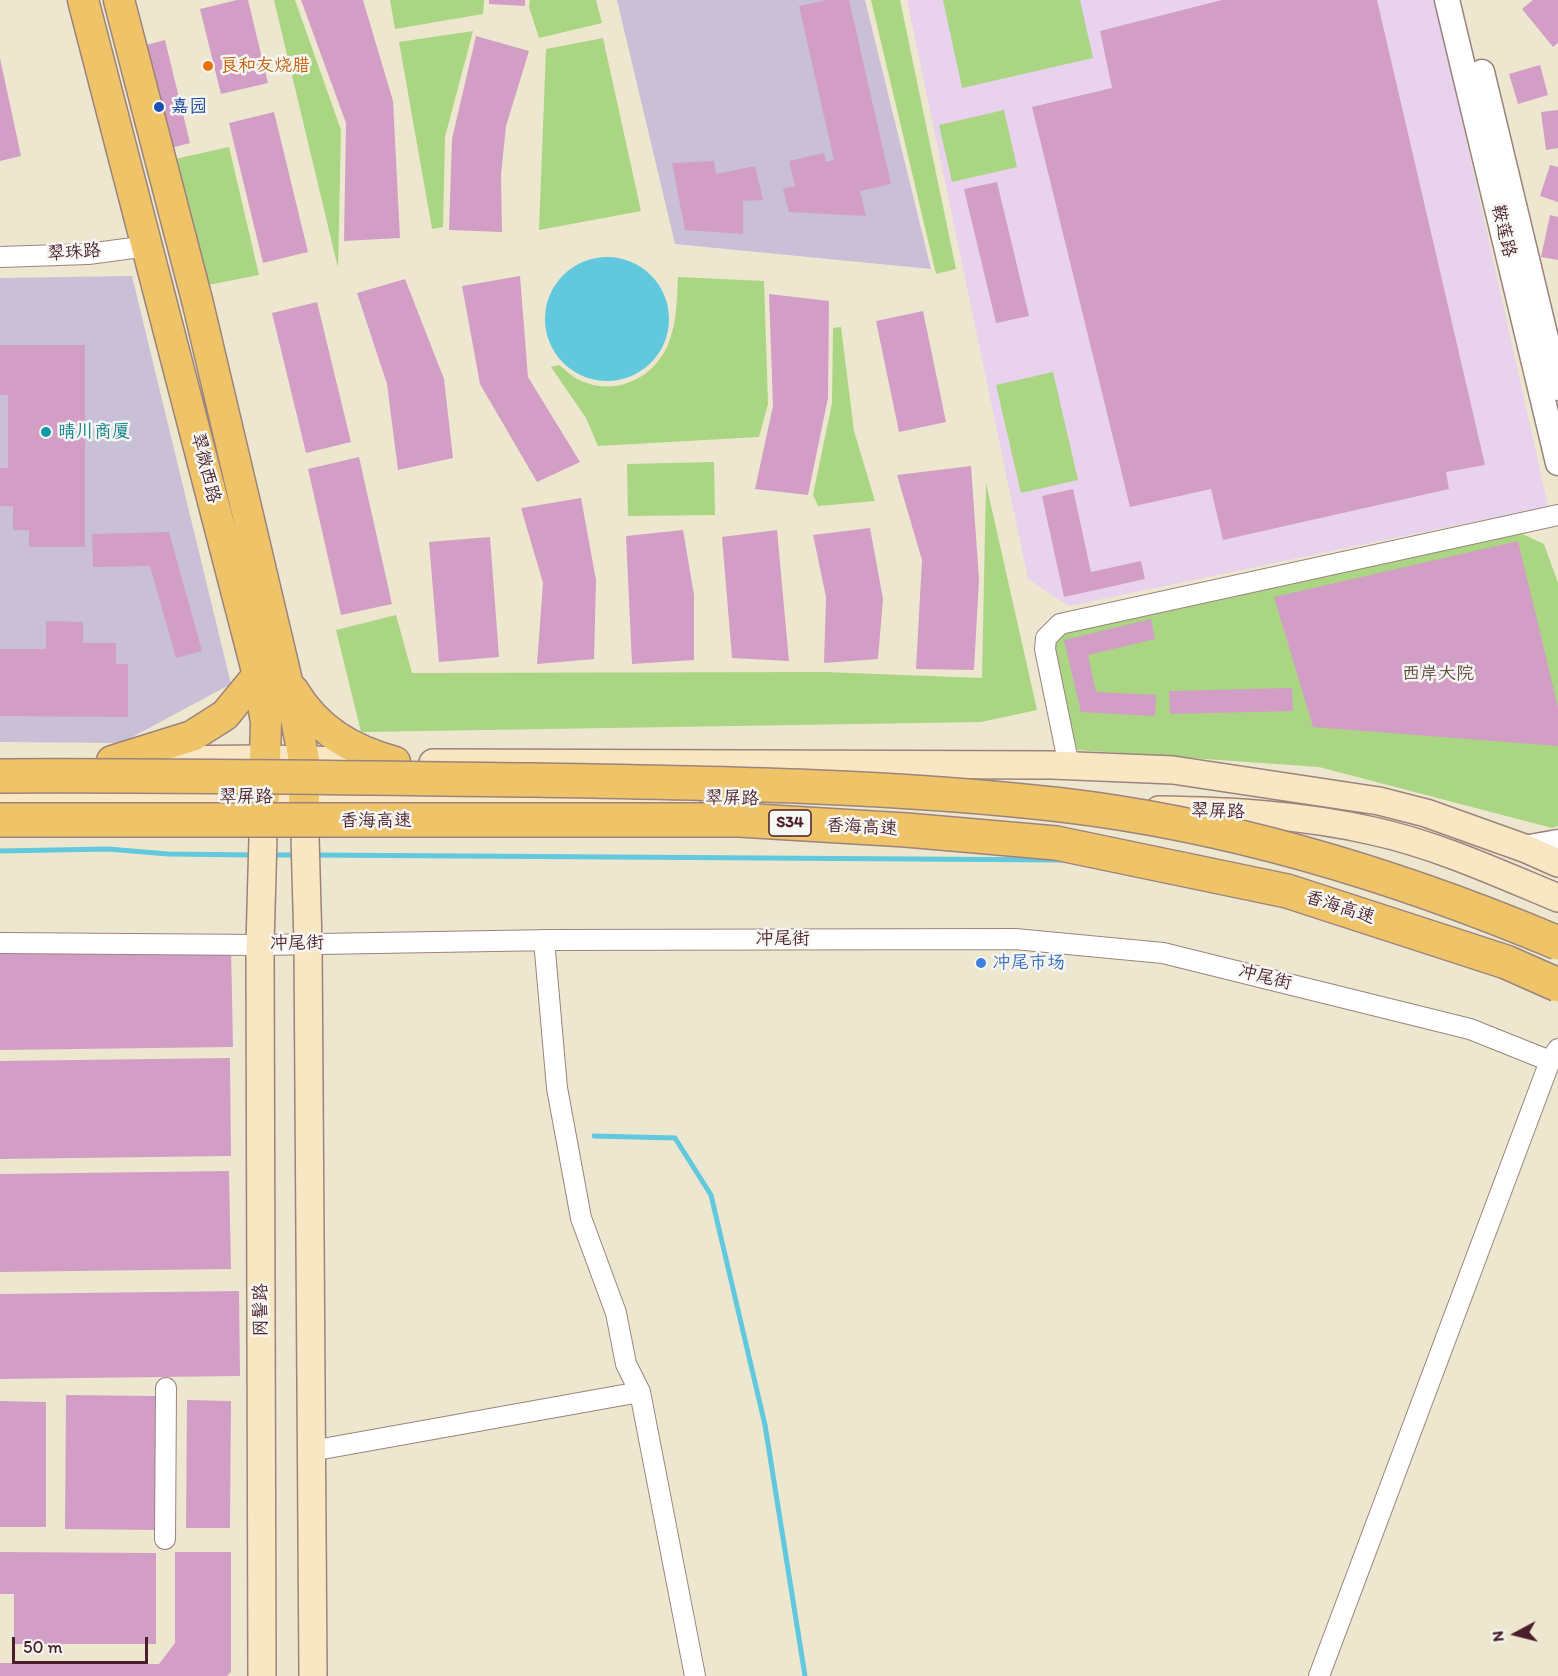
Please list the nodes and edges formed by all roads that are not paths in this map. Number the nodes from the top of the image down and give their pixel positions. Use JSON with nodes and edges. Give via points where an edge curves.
{"nodes":[{"id":1,"x":83,"y":0,"type":"edge"},
{"id":2,"x":119,"y":0,"type":"edge"},
{"id":3,"x":1447,"y":0,"type":"edge"},
{"id":4,"x":1464,"y":0,"type":"edge"},
{"id":5,"x":148,"y":246,"type":"junction"},
{"id":6,"x":0,"y":257,"type":"edge"},
{"id":7,"x":1558,"y":388,"type":"edge"},
{"id":8,"x":1558,"y":463,"type":"edge"},
{"id":9,"x":1558,"y":515,"type":"edge"},
{"id":10,"x":271,"y":671,"type":"junction"},
{"id":11,"x":264,"y":759,"type":"junction"},
{"id":12,"x":304,"y":760,"type":"junction"},
{"id":13,"x":0,"y":761,"type":"edge"},
{"id":14,"x":112,"y":761,"type":"junction"},
{"id":15,"x":395,"y":762,"type":"junction"},
{"id":16,"x":1069,"y":766,"type":"junction"},
{"id":17,"x":0,"y":776,"type":"edge"},
{"id":18,"x":0,"y":797,"type":"edge"},
{"id":19,"x":264,"y":797,"type":"junction"},
{"id":20,"x":304,"y":798,"type":"junction"},
{"id":21,"x":1379,"y":801,"type":"junction"},
{"id":22,"x":0,"y":820,"type":"edge"},
{"id":23,"x":1373,"y":831,"type":"junction"},
{"id":24,"x":1558,"y":842,"type":"edge"},
{"id":25,"x":1524,"y":848,"type":"junction"},
{"id":26,"x":1558,"y":863,"type":"edge"},
{"id":27,"x":1558,"y":898,"type":"edge"},
{"id":28,"x":544,"y":940,"type":"junction"},
{"id":29,"x":0,"y":943,"type":"edge"},
{"id":30,"x":1558,"y":943,"type":"edge"},
{"id":31,"x":308,"y":944,"type":"junction"},
{"id":32,"x":260,"y":945,"type":"junction"},
{"id":33,"x":1558,"y":985,"type":"edge"},
{"id":34,"x":1554,"y":1055,"type":"edge"},
{"id":35,"x":166,"y":1388,"type":"dead end"},
{"id":36,"x":640,"y":1392,"type":"junction"},
{"id":37,"x":312,"y":1451,"type":"junction"},
{"id":38,"x":165,"y":1539,"type":"dead end"},
{"id":39,"x":262,"y":1676,"type":"edge"},
{"id":40,"x":313,"y":1676,"type":"edge"},
{"id":41,"x":695,"y":1676,"type":"edge"},
{"id":42,"x":1319,"y":1676,"type":"edge"}],
"edges":[{"from":1,"to":5,"type":"main road","name":"翠微西路"},
{"from":2,"to":10,"type":"main road","name":"翠微西路","via":[[194,287]]},
{"from":3,"to":8,"type":"street","name":"鞍莲路"},
{"from":4,"to":7,"type":"street","name":"鞍莲路"},
{"from":5,"to":6,"type":"street","name":"翠珠路","via":[[88,254]]},
{"from":5,"to":10,"type":"main road","name":"翠微西路"},
{"from":9,"to":16,"type":"street","via":[[1060,624],[1046,638],[1045,649]]},
{"from":10,"to":11,"type":"main road","name":"翠微西路"},
{"from":10,"to":12,"type":"main road","name":"翠微西路"},
{"from":10,"to":14,"type":"main road","via":[[225,715],[192,736]]},
{"from":10,"to":15,"type":"main road","via":[[325,730],[352,747]]},
{"from":11,"to":12,"type":"main road","name":"翠屏路"},
{"from":11,"to":14,"type":"main road","name":"翠屏路"},
{"from":11,"to":19,"type":"main road","name":"翠微西路"},
{"from":12,"to":15,"type":"main road","name":"翠屏路"},
{"from":12,"to":20,"type":"main road","name":"翠微西路"},
{"from":13,"to":14,"type":"main road","name":"翠屏路"},
{"from":15,"to":16,"type":"main road","name":"翠屏路"},
{"from":16,"to":21,"type":"main road","name":"翠屏路","via":[[1173,770]]},
{"from":17,"to":30,"type":"highway","name":"香海高速","number":"S34","bridge":true,"via":[[743,783],[1063,805],[1181,825],[1297,852],[1408,886]]},
{"from":18,"to":19,"type":"main road","name":"翠屏路"},
{"from":19,"to":20,"type":"main road","name":"翠屏路"},
{"from":19,"to":32,"type":"main road","name":"翠微西路"},
{"from":20,"to":23,"type":"main road","name":"翠屏路","via":[[744,799],[1033,810],[1239,811]]},
{"from":20,"to":31,"type":"main road","name":"翠微西路"},
{"from":21,"to":23,"type":"main road"},
{"from":21,"to":25,"type":"main road","name":"翠屏路","via":[[1426,813]]},
{"from":22,"to":33,"type":"highway","name":"香海高速","number":"S34","bridge":true,"via":[[739,820],[1056,843],[1287,891],[1506,962]]},
{"from":23,"to":27,"type":"main road","name":"翠屏路","via":[[1467,860]]},
{"from":24,"to":25,"type":"street"},
{"from":25,"to":26,"type":"main road","name":"翠屏路"},
{"from":28,"to":31,"type":"street","name":"冲尾街"},
{"from":28,"to":34,"type":"street","name":"冲尾街","via":[[1015,939],[1163,953],[1470,1029]]},
{"from":28,"to":36,"type":"street","via":[[557,1088],[581,1218],[616,1314],[626,1365]]},
{"from":29,"to":32,"type":"street","name":"冲尾街"},
{"from":31,"to":32,"type":"street","name":"冲尾街"},
{"from":31,"to":37,"type":"main road","name":"翠微西路"},
{"from":32,"to":39,"type":"main road","name":"网髻路"},
{"from":34,"to":42,"type":"street"},
{"from":35,"to":38,"type":"street"},
{"from":36,"to":37,"type":"street"},
{"from":36,"to":41,"type":"street"},
{"from":37,"to":40,"type":"main road","name":"翠微西路"}]}
